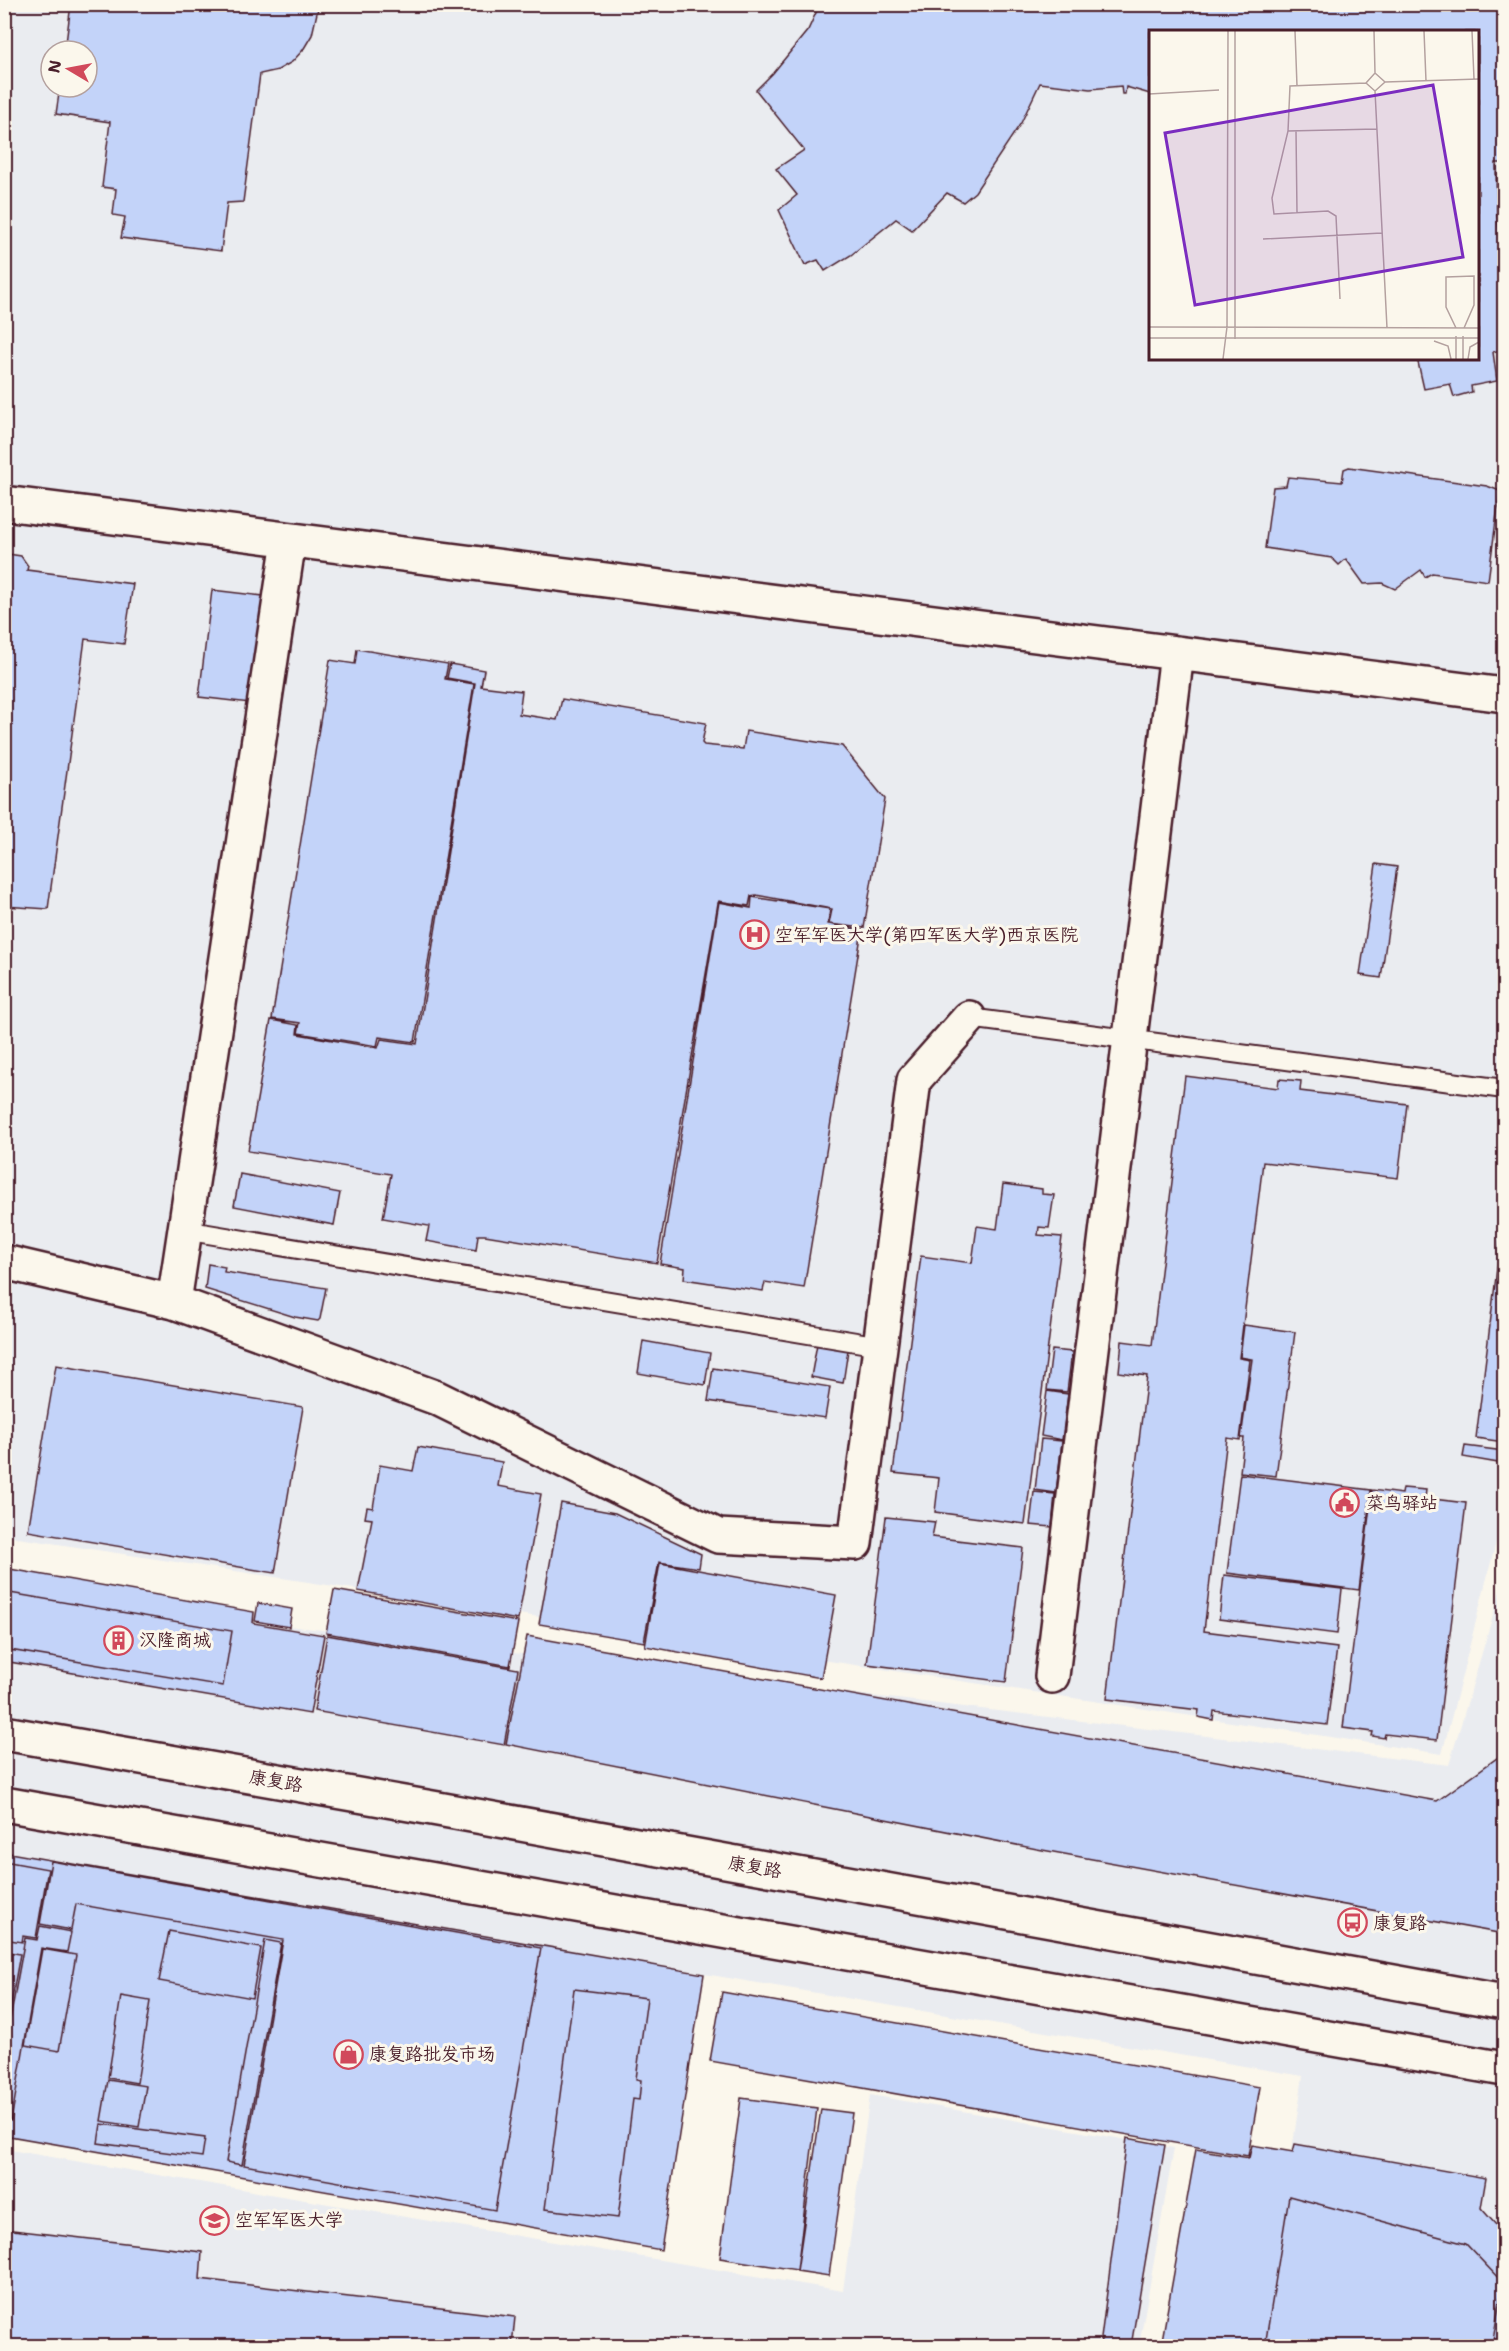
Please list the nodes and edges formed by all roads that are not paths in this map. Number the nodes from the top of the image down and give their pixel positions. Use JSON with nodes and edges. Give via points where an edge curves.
{"nodes":[{"id":1,"x":4,"y":503,"type":"edge"},
{"id":2,"x":289,"y":540,"type":"junction"},
{"id":3,"x":1177,"y":653,"type":"junction"},
{"id":4,"x":1504,"y":695,"type":"edge"},
{"id":5,"x":969,"y":1018,"type":"joint"},
{"id":6,"x":1130,"y":1040,"type":"junction"},
{"id":7,"x":1504,"y":1089,"type":"edge"},
{"id":8,"x":184,"y":1230,"type":"junction"},
{"id":9,"x":4,"y":1262,"type":"edge"},
{"id":10,"x":174,"y":1302,"type":"junction"},
{"id":11,"x":880,"y":1346,"type":"junction"},
{"id":12,"x":1052,"y":1676,"type":"dead end"},
{"id":13,"x":4,"y":1733,"type":"edge"},
{"id":14,"x":4,"y":1804,"type":"edge"},
{"id":15,"x":1504,"y":2002,"type":"edge"},
{"id":16,"x":1504,"y":2069,"type":"edge"}],
"edges":[{"from":1,"to":2,"type":"street"},
{"from":2,"to":3,"type":"street"},
{"from":2,"to":8,"type":"street"},
{"from":3,"to":4,"type":"street"},
{"from":3,"to":6,"type":"street"},
{"from":5,"to":6,"type":"lane"},
{"from":5,"to":11,"type":"street","via":[[914,1080]]},
{"from":6,"to":7,"type":"lane"},
{"from":6,"to":12,"type":"street"},
{"from":8,"to":10,"type":"street"},
{"from":8,"to":11,"type":"lane"},
{"from":9,"to":10,"type":"street"},
{"from":10,"to":11,"type":"street","via":[[437,1398],[718,1536],[855,1543]]},
{"from":13,"to":15,"type":"street","name":"康复路"},
{"from":14,"to":16,"type":"street"}]}
